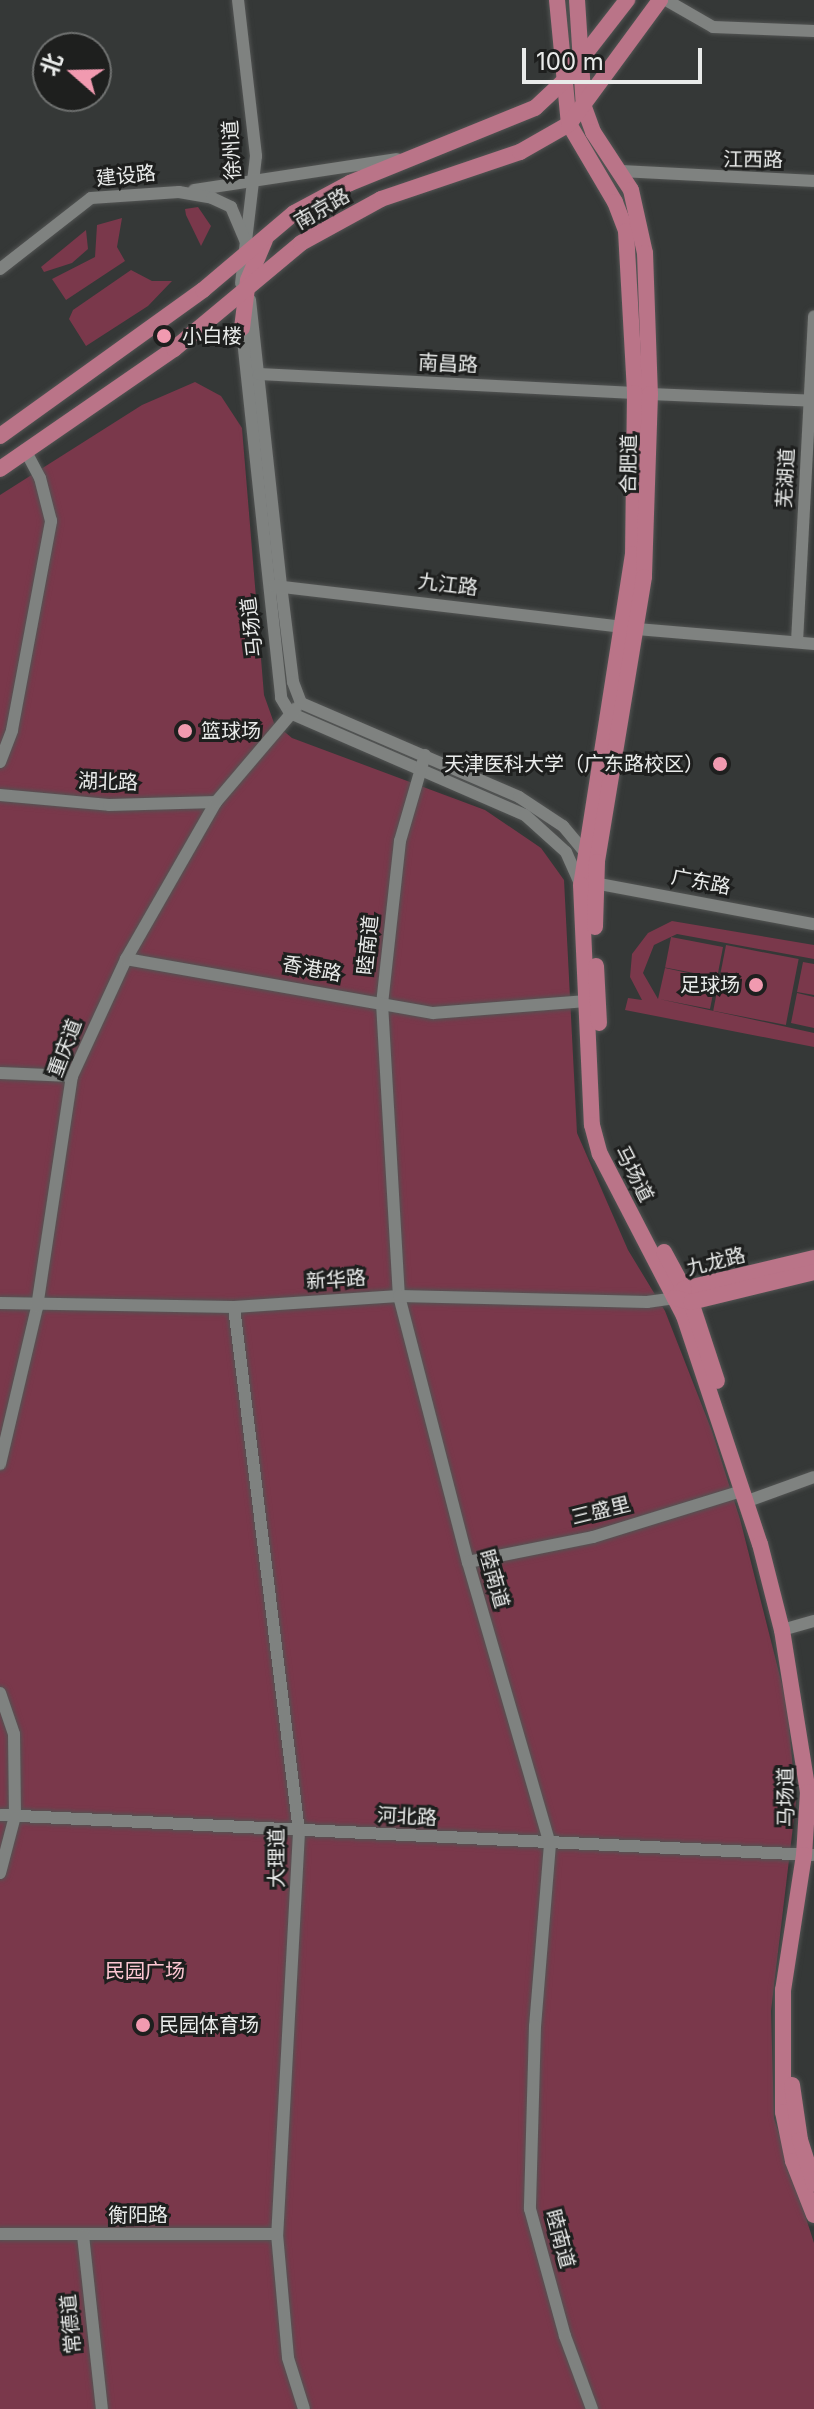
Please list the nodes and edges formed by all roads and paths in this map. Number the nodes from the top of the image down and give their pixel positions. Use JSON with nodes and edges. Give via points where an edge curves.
{"nodes":[{"id":1,"x":238,"y":0,"type":"edge"},
{"id":2,"x":557,"y":0,"type":"edge"},
{"id":3,"x":577,"y":0,"type":"edge"},
{"id":4,"x":627,"y":0,"type":"edge"},
{"id":5,"x":660,"y":0,"type":"edge"},
{"id":6,"x":666,"y":0,"type":"edge"},
{"id":7,"x":561,"y":28,"type":"junction"},
{"id":8,"x":814,"y":31,"type":"edge"},
{"id":9,"x":582,"y":57,"type":"junction"},
{"id":10,"x":564,"y":81,"type":"junction"},
{"id":11,"x":584,"y":107,"type":"junction"},
{"id":12,"x":527,"y":112,"type":"junction"},
{"id":13,"x":569,"y":124,"type":"junction"},
{"id":14,"x":421,"y":156,"type":"junction"},
{"id":15,"x":622,"y":171,"type":"junction"},
{"id":16,"x":814,"y":181,"type":"edge"},
{"id":17,"x":255,"y":184,"type":"junction"},
{"id":18,"x":179,"y":192,"type":"junction"},
{"id":19,"x":273,"y":229,"type":"junction"},
{"id":20,"x":247,"y":250,"type":"junction"},
{"id":21,"x":1,"y":268,"type":"edge"},
{"id":22,"x":245,"y":290,"type":"junction"},
{"id":23,"x":814,"y":316,"type":"edge"},
{"id":24,"x":242,"y":328,"type":"joint"},
{"id":25,"x":259,"y":374,"type":"junction"},
{"id":26,"x":643,"y":394,"type":"junction"},
{"id":27,"x":812,"y":401,"type":"edge"},
{"id":28,"x":0,"y":436,"type":"edge"},
{"id":29,"x":25,"y":450,"type":"junction"},
{"id":30,"x":0,"y":469,"type":"edge"},
{"id":31,"x":274,"y":586,"type":"junction"},
{"id":32,"x":631,"y":628,"type":"junction"},
{"id":33,"x":797,"y":642,"type":"junction"},
{"id":34,"x":814,"y":644,"type":"edge"},
{"id":35,"x":301,"y":703,"type":"junction"},
{"id":36,"x":290,"y":713,"type":"junction"},
{"id":37,"x":425,"y":755,"type":"junction"},
{"id":38,"x":0,"y":762,"type":"edge"},
{"id":39,"x":420,"y":768,"type":"junction"},
{"id":40,"x":0,"y":795,"type":"edge"},
{"id":41,"x":216,"y":802,"type":"junction"},
{"id":42,"x":585,"y":852,"type":"junction"},
{"id":43,"x":588,"y":884,"type":"junction"},
{"id":44,"x":814,"y":924,"type":"edge"},
{"id":45,"x":126,"y":959,"type":"junction"},
{"id":46,"x":587,"y":1001,"type":"junction"},
{"id":47,"x":382,"y":1003,"type":"junction"},
{"id":48,"x":0,"y":1073,"type":"edge"},
{"id":49,"x":72,"y":1076,"type":"junction"},
{"id":50,"x":814,"y":1258,"type":"edge"},
{"id":51,"x":668,"y":1272,"type":"junction"},
{"id":52,"x":814,"y":1272,"type":"edge"},
{"id":53,"x":709,"y":1291,"type":"junction"},
{"id":54,"x":684,"y":1294,"type":"junction"},
{"id":55,"x":399,"y":1296,"type":"junction"},
{"id":56,"x":0,"y":1303,"type":"edge"},
{"id":57,"x":37,"y":1307,"type":"junction"},
{"id":58,"x":234,"y":1307,"type":"junction"},
{"id":59,"x":0,"y":1464,"type":"edge"},
{"id":60,"x":814,"y":1477,"type":"edge"},
{"id":61,"x":747,"y":1497,"type":"junction"},
{"id":62,"x":468,"y":1562,"type":"junction"},
{"id":63,"x":814,"y":1623,"type":"edge"},
{"id":64,"x":786,"y":1629,"type":"junction"},
{"id":65,"x":0,"y":1693,"type":"edge"},
{"id":66,"x":814,"y":1740,"type":"edge"},
{"id":67,"x":0,"y":1815,"type":"edge"},
{"id":68,"x":15,"y":1816,"type":"junction"},
{"id":69,"x":299,"y":1832,"type":"junction"},
{"id":70,"x":550,"y":1844,"type":"junction"},
{"id":71,"x":810,"y":1851,"type":"edge"},
{"id":72,"x":0,"y":1873,"type":"edge"},
{"id":73,"x":814,"y":2184,"type":"edge"},
{"id":74,"x":814,"y":2215,"type":"edge"},
{"id":75,"x":0,"y":2234,"type":"edge"},
{"id":76,"x":277,"y":2234,"type":"junction"},
{"id":77,"x":83,"y":2235,"type":"junction"},
{"id":78,"x":102,"y":2409,"type":"edge"},
{"id":79,"x":304,"y":2409,"type":"edge"},
{"id":80,"x":592,"y":2409,"type":"edge"}],
"edges":[{"from":1,"to":17,"type":"street","name":"徐州道"},
{"from":2,"to":7,"type":"main road"},
{"from":3,"to":9,"type":"main road","name":"合肥道"},
{"from":4,"to":9,"type":"main road","name":"南京路"},
{"from":5,"to":11,"type":"main road","name":"南京路"},
{"from":6,"to":8,"type":"street","via":[[713,27]]},
{"from":7,"to":10,"type":"main road"},
{"from":7,"to":12,"type":"main road","via":[[548,85]]},
{"from":9,"to":10,"type":"main road","name":"南京路"},
{"from":9,"to":11,"type":"main road","name":"合肥道"},
{"from":10,"to":12,"type":"main road","name":"南京路"},
{"from":10,"to":13,"type":"main road"},
{"from":11,"to":13,"type":"main road","name":"南京路"},
{"from":11,"to":15,"type":"main road","name":"合肥道","via":[[593,132]]},
{"from":12,"to":14,"type":"main road","name":"南京路"},
{"from":13,"to":22,"type":"main road","name":"南京路","via":[[520,152],[357,211],[301,243]]},
{"from":13,"to":26,"type":"main road","name":"合肥道","via":[[626,231]]},
{"from":14,"to":17,"type":"street"},
{"from":14,"to":19,"type":"main road","name":"南京路","via":[[350,183]]},
{"from":15,"to":16,"type":"street","name":"江西路"},
{"from":15,"to":26,"type":"main road","name":"合肥道","via":[[645,253]]},
{"from":17,"to":18,"type":"street"},
{"from":17,"to":20,"type":"street","name":"徐州道"},
{"from":18,"to":20,"type":"street","name":"建设路","via":[[231,207]]},
{"from":18,"to":21,"type":"street","name":"建设路","via":[[91,198]]},
{"from":19,"to":20,"type":"main road","name":"南京路"},
{"from":19,"to":22,"type":"main road"},
{"from":20,"to":22,"type":"street","name":"徐州道"},
{"from":20,"to":22,"type":"street","name":"马场道"},
{"from":20,"to":28,"type":"main road","name":"南京路","via":[[203,290]]},
{"from":22,"to":24,"type":"main road"},
{"from":22,"to":25,"type":"street","name":"马场道"},
{"from":22,"to":29,"type":"main road","name":"南京路","via":[[174,349]]},
{"from":23,"to":27,"type":"street","name":"芜湖道"},
{"from":24,"to":31,"type":"street","name":"马场道"},
{"from":25,"to":26,"type":"street","name":"南昌路"},
{"from":25,"to":31,"type":"street","name":"马场道"},
{"from":26,"to":27,"type":"street","name":"南昌路"},
{"from":26,"to":32,"type":"main road","name":"合肥道","via":[[647,540]]},
{"from":27,"to":33,"type":"street","name":"芜湖道"},
{"from":29,"to":30,"type":"main road","name":"南京路"},
{"from":29,"to":38,"type":"street","via":[[40,478],[51,521],[12,730]]},
{"from":31,"to":32,"type":"street","name":"九江路"},
{"from":31,"to":35,"type":"street","name":"马场道"},
{"from":31,"to":36,"type":"street","name":"马场道","via":[[281,698]]},
{"from":32,"to":33,"type":"street","name":"九江路"},
{"from":32,"to":42,"type":"main road","name":"合肥道"},
{"from":32,"to":43,"type":"main road","name":"合肥道"},
{"from":33,"to":34,"type":"street","name":"九江路"},
{"from":35,"to":36,"type":"street","name":"重庆道"},
{"from":35,"to":37,"type":"street"},
{"from":36,"to":39,"type":"street","name":"马场道"},
{"from":36,"to":41,"type":"street","name":"重庆道"},
{"from":37,"to":39,"type":"street","name":"睦南道"},
{"from":37,"to":42,"type":"street","via":[[542,810]]},
{"from":39,"to":43,"type":"street","name":"马场道","via":[[525,815],[566,852]]},
{"from":39,"to":47,"type":"street","name":"睦南道","via":[[400,841]]},
{"from":40,"to":41,"type":"street","name":"湖北路","via":[[109,805]]},
{"from":41,"to":45,"type":"street","name":"重庆道"},
{"from":42,"to":43,"type":"main road","name":"合肥道"},
{"from":43,"to":44,"type":"street","name":"广东路"},
{"from":43,"to":46,"type":"main road","name":"马场道"},
{"from":43,"to":51,"type":"main road","name":"马场道","via":[[603,1128]]},
{"from":45,"to":47,"type":"street","name":"香港路"},
{"from":45,"to":49,"type":"street","name":"重庆道"},
{"from":46,"to":47,"type":"street","name":"香港路","via":[[433,1013]]},
{"from":46,"to":51,"type":"main road","name":"马场道","via":[[593,1135]]},
{"from":47,"to":55,"type":"street","name":"睦南道"},
{"from":48,"to":49,"type":"street"},
{"from":49,"to":57,"type":"street","name":"重庆道"},
{"from":50,"to":53,"type":"main road","name":"九龙路"},
{"from":51,"to":53,"type":"main road"},
{"from":51,"to":54,"type":"main road","name":"马场道"},
{"from":52,"to":53,"type":"main road","name":"九龙路"},
{"from":53,"to":54,"type":"main road"},
{"from":54,"to":55,"type":"street","name":"新华路","via":[[647,1302]]},
{"from":54,"to":61,"type":"main road","name":"马场道"},
{"from":55,"to":58,"type":"street","name":"新华路"},
{"from":55,"to":62,"type":"street","name":"睦南道"},
{"from":56,"to":57,"type":"street","name":"新华路"},
{"from":57,"to":58,"type":"street","name":"新华路"},
{"from":57,"to":59,"type":"street","name":"重庆道"},
{"from":58,"to":69,"type":"street","name":"大理道"},
{"from":60,"to":61,"type":"street","name":"三盛里"},
{"from":61,"to":62,"type":"street","name":"三盛里","via":[[593,1537]]},
{"from":61,"to":64,"type":"main road","name":"马场道"},
{"from":62,"to":70,"type":"street","name":"睦南道"},
{"from":63,"to":64,"type":"street"},
{"from":64,"to":66,"type":"main road","name":"马场道"},
{"from":64,"to":71,"type":"main road","name":"马场道","via":[[808,1770]]},
{"from":65,"to":68,"type":"street","via":[[14,1734]]},
{"from":67,"to":68,"type":"street","name":"河北路"},
{"from":68,"to":69,"type":"street","name":"河北路"},
{"from":68,"to":72,"type":"street"},
{"from":69,"to":70,"type":"street","name":"河北路"},
{"from":69,"to":76,"type":"street","name":"大理道"},
{"from":70,"to":71,"type":"street","name":"河北路"},
{"from":70,"to":80,"type":"street","name":"睦南道","via":[[535,2026],[530,2209],[565,2336]]},
{"from":71,"to":73,"type":"main road","name":"马场道","via":[[790,2024],[792,2099]]},
{"from":71,"to":74,"type":"main road","name":"马场道","via":[[780,2035],[785,2131]]},
{"from":75,"to":77,"type":"street","name":"衡阳路"},
{"from":76,"to":77,"type":"street","name":"衡阳路"},
{"from":76,"to":79,"type":"street","name":"大理道","via":[[288,2358]]},
{"from":77,"to":78,"type":"street","name":"常德道"}]}
